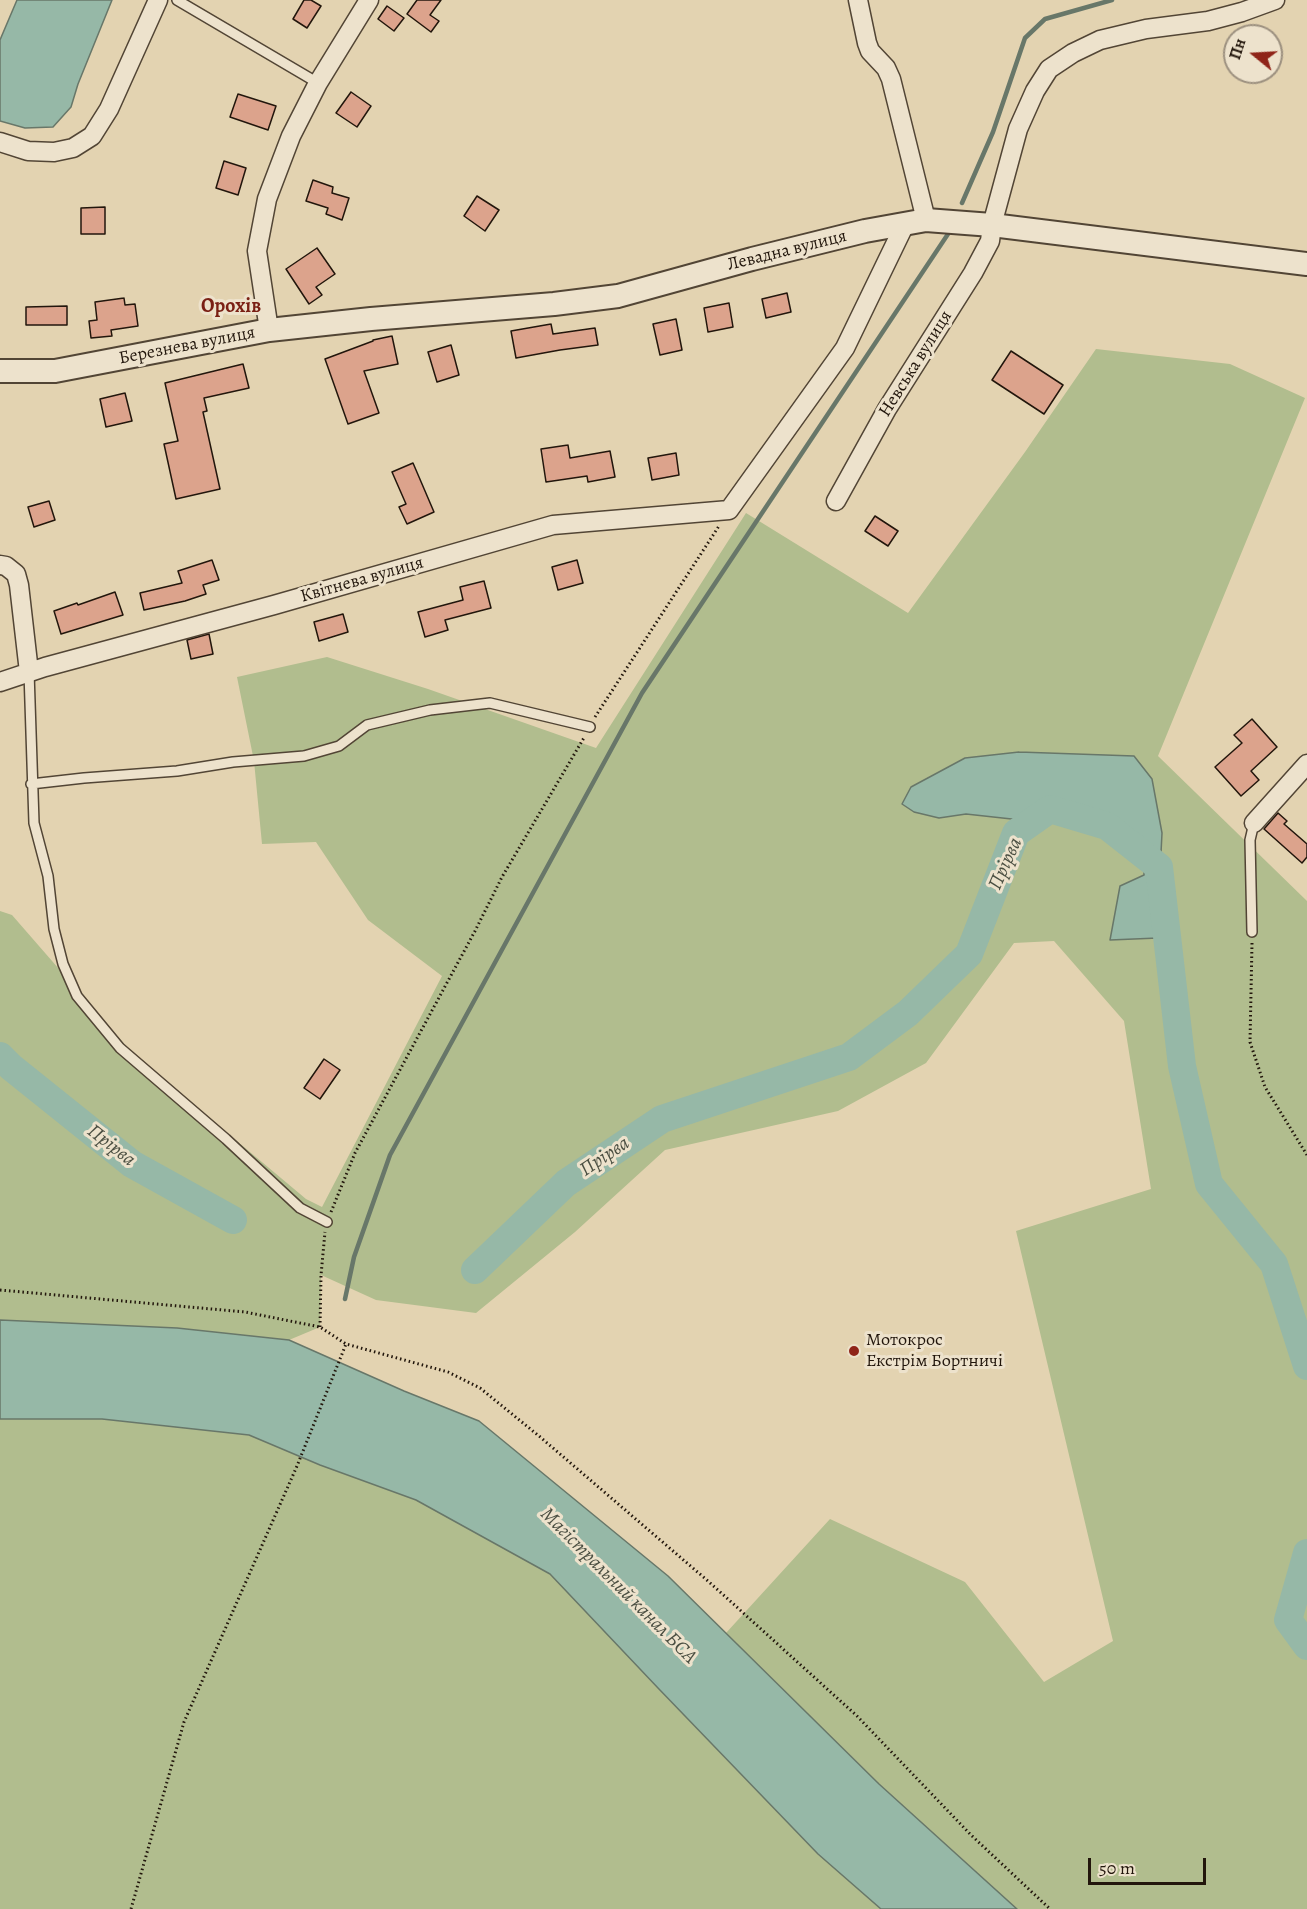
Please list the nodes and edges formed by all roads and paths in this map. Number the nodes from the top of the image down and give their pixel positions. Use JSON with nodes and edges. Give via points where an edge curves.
{"nodes":[{"id":1,"x":158,"y":0,"type":"edge"},
{"id":2,"x":177,"y":0,"type":"edge"},
{"id":3,"x":369,"y":0,"type":"edge"},
{"id":4,"x":858,"y":0,"type":"edge"},
{"id":5,"x":1275,"y":0,"type":"edge"},
{"id":6,"x":318,"y":83,"type":"junction"},
{"id":7,"x":0,"y":142,"type":"edge"},
{"id":8,"x":916,"y":222,"type":"junction"},
{"id":9,"x":992,"y":225,"type":"junction"},
{"id":10,"x":1307,"y":264,"type":"edge"},
{"id":11,"x":269,"y":330,"type":"junction"},
{"id":12,"x":0,"y":371,"type":"edge"},
{"id":13,"x":836,"y":501,"type":"dead end"},
{"id":14,"x":729,"y":510,"type":"junction"},
{"id":15,"x":0,"y":565,"type":"edge"},
{"id":16,"x":29,"y":672,"type":"junction"},
{"id":17,"x":0,"y":682,"type":"edge"},
{"id":18,"x":590,"y":727,"type":"junction"},
{"id":19,"x":1307,"y":764,"type":"edge"},
{"id":20,"x":32,"y":784,"type":"junction"},
{"id":21,"x":1254,"y":823,"type":"joint"},
{"id":22,"x":1252,"y":933,"type":"joint"},
{"id":23,"x":1307,"y":1155,"type":"edge"},
{"id":24,"x":327,"y":1222,"type":"junction"},
{"id":25,"x":0,"y":1290,"type":"edge"},
{"id":26,"x":320,"y":1327,"type":"junction"},
{"id":27,"x":346,"y":1344,"type":"junction"},
{"id":28,"x":131,"y":1909,"type":"edge"},
{"id":29,"x":1050,"y":1909,"type":"edge"}],
"edges":[{"from":1,"to":7,"type":"street","via":[[109,110],[93,136],[73,148],[54,152],[28,151]]},
{"from":2,"to":6,"type":"lane"},
{"from":3,"to":6,"type":"street","name":"Березнева вулиця"},
{"from":4,"to":8,"type":"street","via":[[867,44],[891,79]]},
{"from":5,"to":9,"type":"street","name":"Невська вулиця","via":[[1208,21],[1100,40],[1049,69],[1018,129]]},
{"from":6,"to":11,"type":"street","name":"Березнева вулиця","via":[[291,136],[267,199],[257,251]]},
{"from":8,"to":9,"type":"street","name":"Левадна вулиця"},
{"from":8,"to":11,"type":"street","name":"Левадна вулиця","via":[[752,259],[618,296]]},
{"from":8,"to":14,"type":"street","via":[[845,348]]},
{"from":9,"to":10,"type":"street","name":"Левадна вулиця"},
{"from":9,"to":13,"type":"street","name":"Невська вулиця","via":[[990,241],[973,273],[887,409]]},
{"from":11,"to":12,"type":"street","name":"Березнева вулиця","via":[[55,371]]},
{"from":14,"to":16,"type":"street","name":"Квітнева вулиця","via":[[553,525]]},
{"from":14,"to":18,"type":"path"},
{"from":15,"to":16,"type":"street","via":[[16,574],[19,585]]},
{"from":16,"to":17,"type":"street","name":"Квітнева вулиця"},
{"from":16,"to":20,"type":"lane"},
{"from":18,"to":20,"type":"lane","via":[[490,703],[430,710],[367,725],[339,746],[304,756]]},
{"from":18,"to":24,"type":"path","via":[[502,877],[355,1153]]},
{"from":19,"to":21,"type":"street"},
{"from":20,"to":24,"type":"lane","via":[[34,823],[48,876],[54,929],[77,996],[120,1047],[300,1208]]},
{"from":21,"to":22,"type":"lane","via":[[1250,840]]},
{"from":22,"to":23,"type":"path","via":[[1250,1042],[1265,1087]]},
{"from":24,"to":26,"type":"path"},
{"from":25,"to":26,"type":"path","via":[[245,1312]]},
{"from":26,"to":27,"type":"path"},
{"from":27,"to":28,"type":"path","via":[[297,1466],[184,1722]]},
{"from":27,"to":29,"type":"path","via":[[448,1372],[480,1388],[708,1581],[831,1692],[971,1835]]}]}
